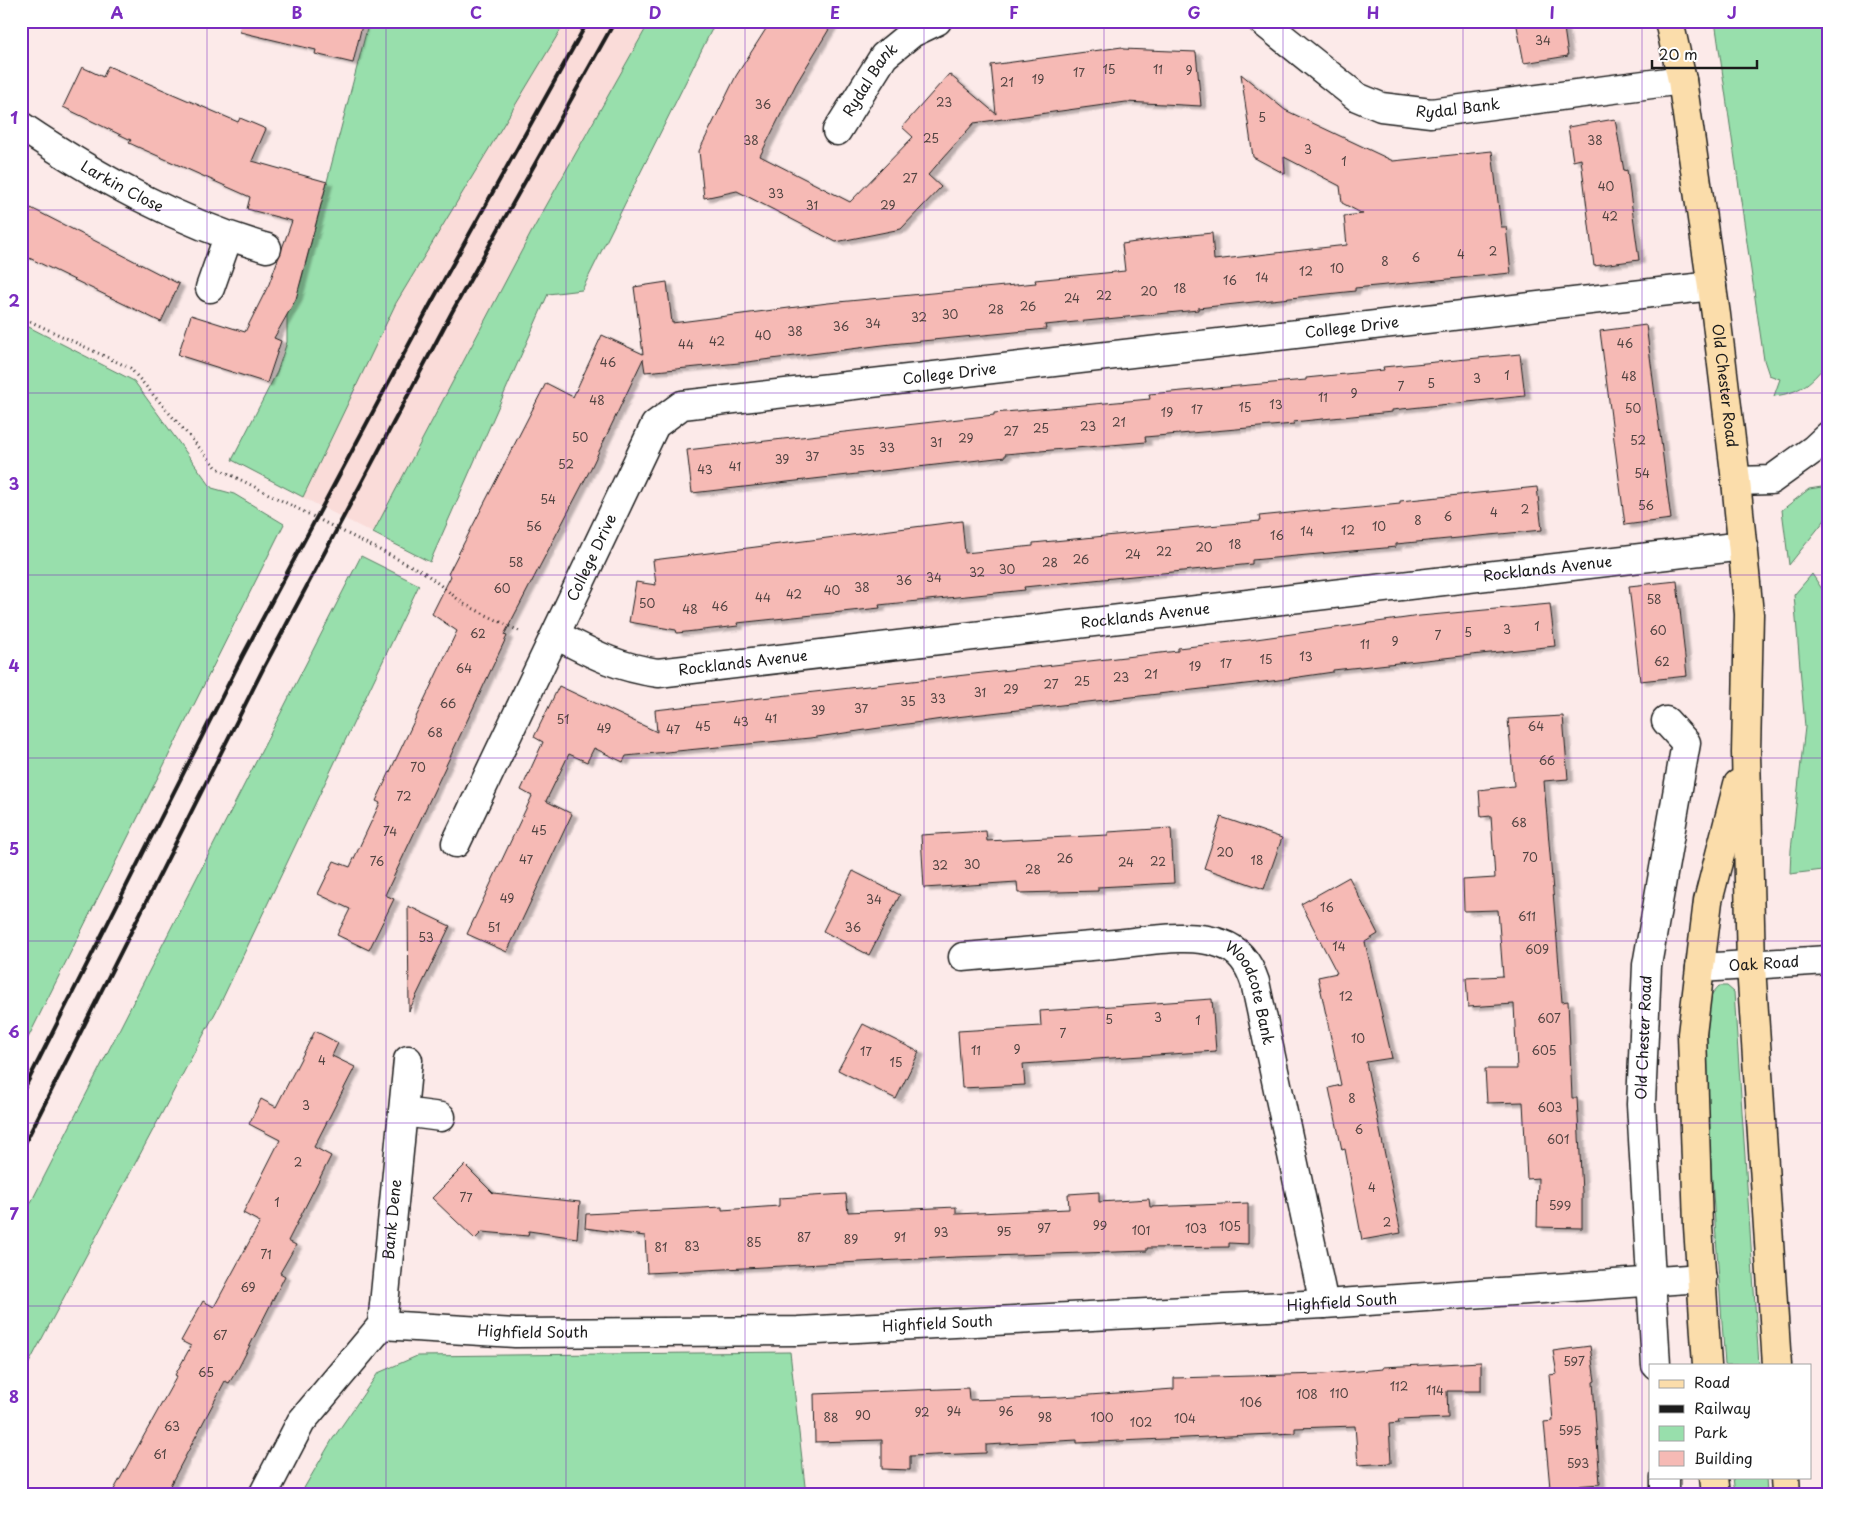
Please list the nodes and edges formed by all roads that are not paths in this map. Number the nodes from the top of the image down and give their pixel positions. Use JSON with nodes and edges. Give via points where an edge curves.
{"nodes":[{"id":1,"x":937,"y":21,"type":"edge"},
{"id":2,"x":1262,"y":21,"type":"edge"},
{"id":3,"x":1669,"y":21,"type":"edge"},
{"id":4,"x":1682,"y":80,"type":"junction"},
{"id":5,"x":21,"y":126,"type":"edge"},
{"id":6,"x":837,"y":131,"type":"dead end"},
{"id":7,"x":228,"y":237,"type":"junction"},
{"id":8,"x":267,"y":248,"type":"dead end"},
{"id":9,"x":1712,"y":286,"type":"junction"},
{"id":10,"x":210,"y":288,"type":"dead end"},
{"id":11,"x":1825,"y":446,"type":"edge"},
{"id":12,"x":1736,"y":481,"type":"junction"},
{"id":13,"x":1742,"y":546,"type":"junction"},
{"id":14,"x":553,"y":641,"type":"junction"},
{"id":15,"x":1666,"y":721,"type":"dead end"},
{"id":16,"x":1746,"y":753,"type":"junction"},
{"id":17,"x":456,"y":843,"type":"dead end"},
{"id":18,"x":963,"y":957,"type":"dead end"},
{"id":19,"x":1828,"y":960,"type":"edge"},
{"id":20,"x":1751,"y":966,"type":"junction"},
{"id":21,"x":1700,"y":968,"type":"junction"},
{"id":22,"x":408,"y":1060,"type":"dead end"},
{"id":23,"x":403,"y":1112,"type":"junction"},
{"id":24,"x":441,"y":1117,"type":"dead end"},
{"id":25,"x":1702,"y":1278,"type":"junction"},
{"id":26,"x":1650,"y":1281,"type":"junction"},
{"id":27,"x":1324,"y":1304,"type":"junction"},
{"id":28,"x":382,"y":1325,"type":"junction"},
{"id":29,"x":1656,"y":1364,"type":"edge"},
{"id":30,"x":1707,"y":1364,"type":"edge"},
{"id":31,"x":1777,"y":1364,"type":"edge"},
{"id":32,"x":1665,"y":1478,"type":"edge"},
{"id":33,"x":1714,"y":1478,"type":"edge"},
{"id":34,"x":1785,"y":1478,"type":"edge"},
{"id":35,"x":263,"y":1495,"type":"edge"},
{"id":36,"x":1665,"y":1495,"type":"edge"},
{"id":37,"x":1716,"y":1495,"type":"edge"},
{"id":38,"x":1786,"y":1495,"type":"edge"}],
"edges":[{"from":1,"to":6,"type":"street","name":"Rydal Bank","via":[[912,33],[884,56]]},
{"from":2,"to":4,"type":"street","name":"Rydal Bank","via":[[1358,97],[1381,107],[1430,113]]},
{"from":3,"to":4,"type":"main road","name":"Old Chester Road"},
{"from":4,"to":9,"type":"main road","name":"Old Chester Road"},
{"from":5,"to":7,"type":"street","name":"Larkin Close","via":[[68,158],[138,198]]},
{"from":7,"to":8,"type":"street","name":"Larkin Close"},
{"from":7,"to":10,"type":"street"},
{"from":9,"to":12,"type":"main road","name":"Old Chester Road"},
{"from":9,"to":14,"type":"street","name":"College Drive","via":[[682,405],[655,425]]},
{"from":11,"to":12,"type":"street","via":[[1770,480]]},
{"from":12,"to":13,"type":"main road","name":"Old Chester Road"},
{"from":13,"to":14,"type":"street","name":"Rocklands Avenue","via":[[658,673],[628,669]]},
{"from":13,"to":16,"type":"main road","name":"Old Chester Road","via":[[1749,614]]},
{"from":14,"to":17,"type":"street","name":"College Drive"},
{"from":15,"to":26,"type":"street","name":"Old Chester Road","via":[[1686,742],[1647,966],[1641,1104]]},
{"from":16,"to":20,"type":"main road","name":"Old Chester Road"},
{"from":16,"to":21,"type":"main road","name":"Old Chester Road","via":[[1708,901]]},
{"from":18,"to":27,"type":"street","name":"Woodcote Bank","via":[[1206,939],[1238,952],[1249,965],[1256,982]]},
{"from":19,"to":20,"type":"street","name":"Oak Road"},
{"from":20,"to":21,"type":"street","name":"Oak Road"},
{"from":20,"to":31,"type":"main road","name":"Old Chester Road"},
{"from":21,"to":25,"type":"main road","name":"Old Chester Road","via":[[1692,1034]]},
{"from":22,"to":23,"type":"street","name":"Bank Dene"},
{"from":23,"to":24,"type":"street"},
{"from":23,"to":28,"type":"street","name":"Bank Dene"},
{"from":25,"to":26,"type":"street","name":"Highfield South"},
{"from":25,"to":30,"type":"main road","name":"Old Chester Road"},
{"from":26,"to":27,"type":"street","name":"Highfield South"},
{"from":26,"to":29,"type":"street","name":"Old Chester Road"},
{"from":27,"to":28,"type":"street","name":"Highfield South","via":[[798,1331],[515,1333]]},
{"from":28,"to":35,"type":"street","via":[[301,1422]]},
{"from":32,"to":36,"type":"street"},
{"from":33,"to":37,"type":"main road"},
{"from":34,"to":38,"type":"main road"}]}
